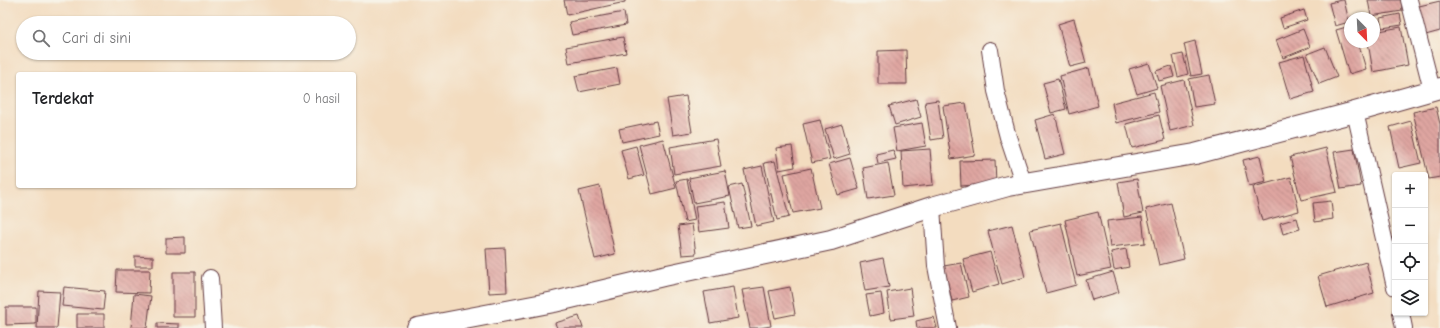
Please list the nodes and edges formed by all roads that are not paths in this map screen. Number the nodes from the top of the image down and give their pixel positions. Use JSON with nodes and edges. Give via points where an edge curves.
{"nodes":[{"id":1,"x":1409,"y":0,"type":"edge"},
{"id":2,"x":990,"y":50,"type":"dead end"},
{"id":3,"x":1436,"y":89,"type":"edge"},
{"id":4,"x":1355,"y":112,"type":"junction"},
{"id":5,"x":1023,"y":182,"type":"junction"},
{"id":6,"x":932,"y":207,"type":"junction"},
{"id":7,"x":210,"y":278,"type":"dead end"},
{"id":8,"x":1393,"y":280,"type":"edge"},
{"id":9,"x":1402,"y":316,"type":"edge"},
{"id":10,"x":213,"y":328,"type":"edge"},
{"id":11,"x":417,"y":328,"type":"edge"},
{"id":12,"x":948,"y":328,"type":"edge"},
{"id":13,"x":1404,"y":328,"type":"edge"}],
"edges":[{"from":1,"to":3,"type":"street"},
{"from":2,"to":5,"type":"street","via":[[996,91]]},
{"from":3,"to":4,"type":"street"},
{"from":4,"to":5,"type":"street","via":[[1195,154]]},
{"from":4,"to":8,"type":"street"},
{"from":5,"to":6,"type":"street"},
{"from":6,"to":11,"type":"street","via":[[831,240],[554,302]]},
{"from":6,"to":12,"type":"street","via":[[936,266]]},
{"from":7,"to":10,"type":"street"},
{"from":9,"to":13,"type":"street"}]}
